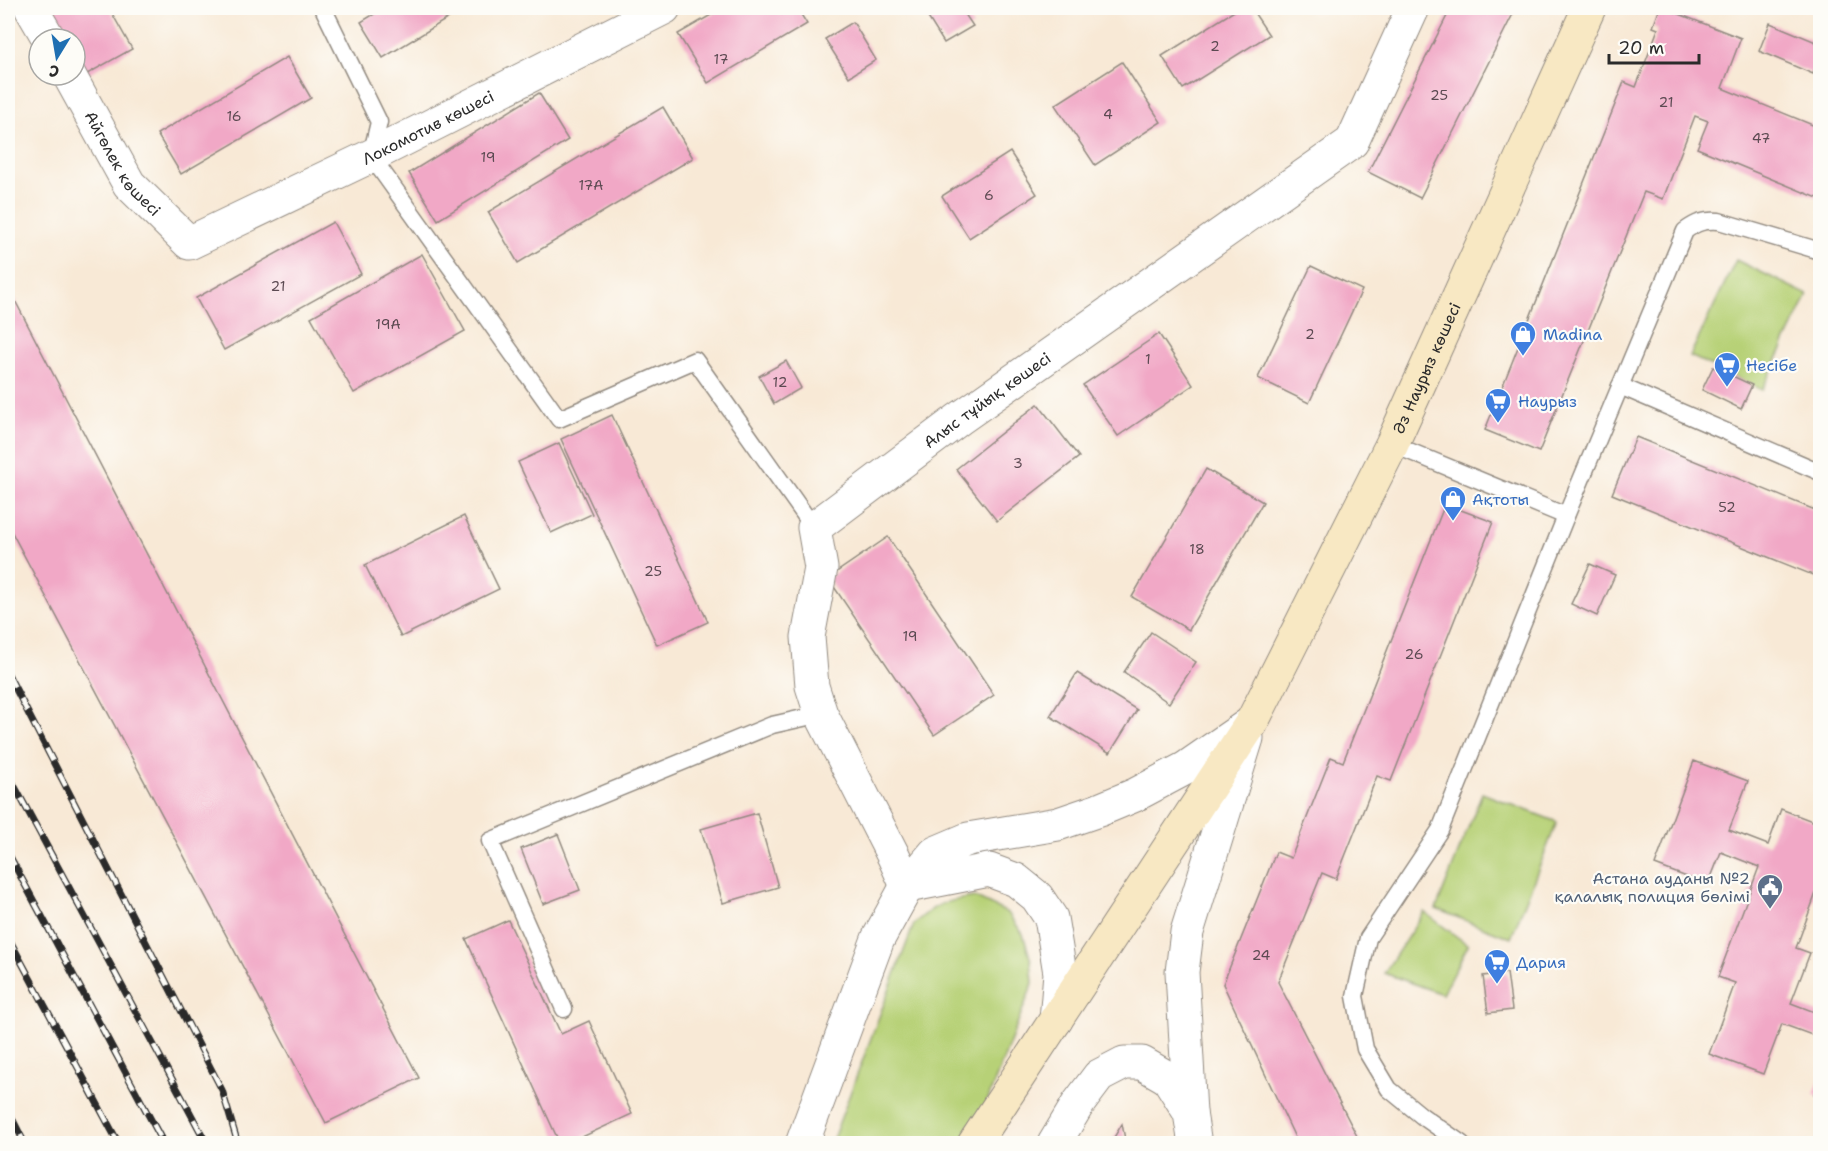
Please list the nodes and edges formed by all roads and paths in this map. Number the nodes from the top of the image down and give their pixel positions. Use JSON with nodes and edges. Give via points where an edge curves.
{"nodes":[{"id":1,"x":31,"y":8,"type":"edge"},
{"id":2,"x":323,"y":8,"type":"edge"},
{"id":3,"x":664,"y":8,"type":"edge"},
{"id":4,"x":1413,"y":8,"type":"edge"},
{"id":5,"x":1589,"y":8,"type":"edge"},
{"id":6,"x":42,"y":27,"type":"edge"},
{"id":7,"x":76,"y":87,"type":"edge"},
{"id":8,"x":371,"y":156,"type":"junction"},
{"id":9,"x":189,"y":243,"type":"joint"},
{"id":10,"x":1821,"y":251,"type":"edge"},
{"id":11,"x":1620,"y":386,"type":"junction"},
{"id":12,"x":1392,"y":444,"type":"junction"},
{"id":13,"x":1821,"y":472,"type":"edge"},
{"id":14,"x":1566,"y":516,"type":"junction"},
{"id":15,"x":814,"y":528,"type":"junction"},
{"id":16,"x":821,"y":714,"type":"junction"},
{"id":17,"x":1252,"y":722,"type":"junction"},
{"id":18,"x":907,"y":886,"type":"junction"},
{"id":19,"x":564,"y":1009,"type":"dead end"},
{"id":20,"x":1056,"y":1020,"type":"junction"},
{"id":21,"x":1192,"y":1128,"type":"edge"},
{"id":22,"x":802,"y":1143,"type":"edge"},
{"id":23,"x":974,"y":1143,"type":"edge"},
{"id":24,"x":1054,"y":1143,"type":"edge"},
{"id":25,"x":1462,"y":1143,"type":"edge"}],
"edges":[{"from":1,"to":6,"type":"street"},
{"from":2,"to":8,"type":"lane","via":[[379,122]]},
{"from":3,"to":8,"type":"street","name":"Локомотив көшесі"},
{"from":4,"to":15,"type":"street","name":"Алыс тұйық көшесі","via":[[1352,142],[959,419]]},
{"from":5,"to":12,"type":"main road","name":"Әз Наурыз көшесі"},
{"from":7,"to":9,"type":"street","name":"Айгөлек көшесі","via":[[129,184]]},
{"from":8,"to":9,"type":"street","name":"Локомотив көшесі"},
{"from":8,"to":15,"type":"lane","via":[[559,419],[695,360]]},
{"from":10,"to":11,"type":"lane","via":[[1719,221],[1696,223],[1685,231]]},
{"from":11,"to":13,"type":"lane"},
{"from":11,"to":14,"type":"lane"},
{"from":12,"to":14,"type":"lane"},
{"from":12,"to":17,"type":"main road","name":"Әз Наурыз көшесі"},
{"from":14,"to":25,"type":"lane","via":[[1440,830],[1368,938],[1355,996],[1365,1049],[1389,1089]]},
{"from":15,"to":16,"type":"street","via":[[821,568],[808,637],[812,686]]},
{"from":16,"to":18,"type":"street"},
{"from":16,"to":19,"type":"lane","via":[[772,725],[490,842]]},
{"from":17,"to":18,"type":"street","via":[[1186,768],[1126,799],[1058,824],[968,839],[935,853]]},
{"from":17,"to":20,"type":"main road","name":"Әз Наурыз көшесі"},
{"from":17,"to":21,"type":"street","via":[[1187,932],[1182,972]]},
{"from":18,"to":20,"type":"street","via":[[988,870],[1016,880],[1037,897],[1051,918],[1060,973]]},
{"from":18,"to":22,"type":"street","via":[[878,939]]},
{"from":20,"to":23,"type":"main road","name":"Әз Наурыз көшесі"},
{"from":21,"to":24,"type":"street","via":[[1168,1078],[1142,1063],[1124,1063],[1099,1076]]}]}
